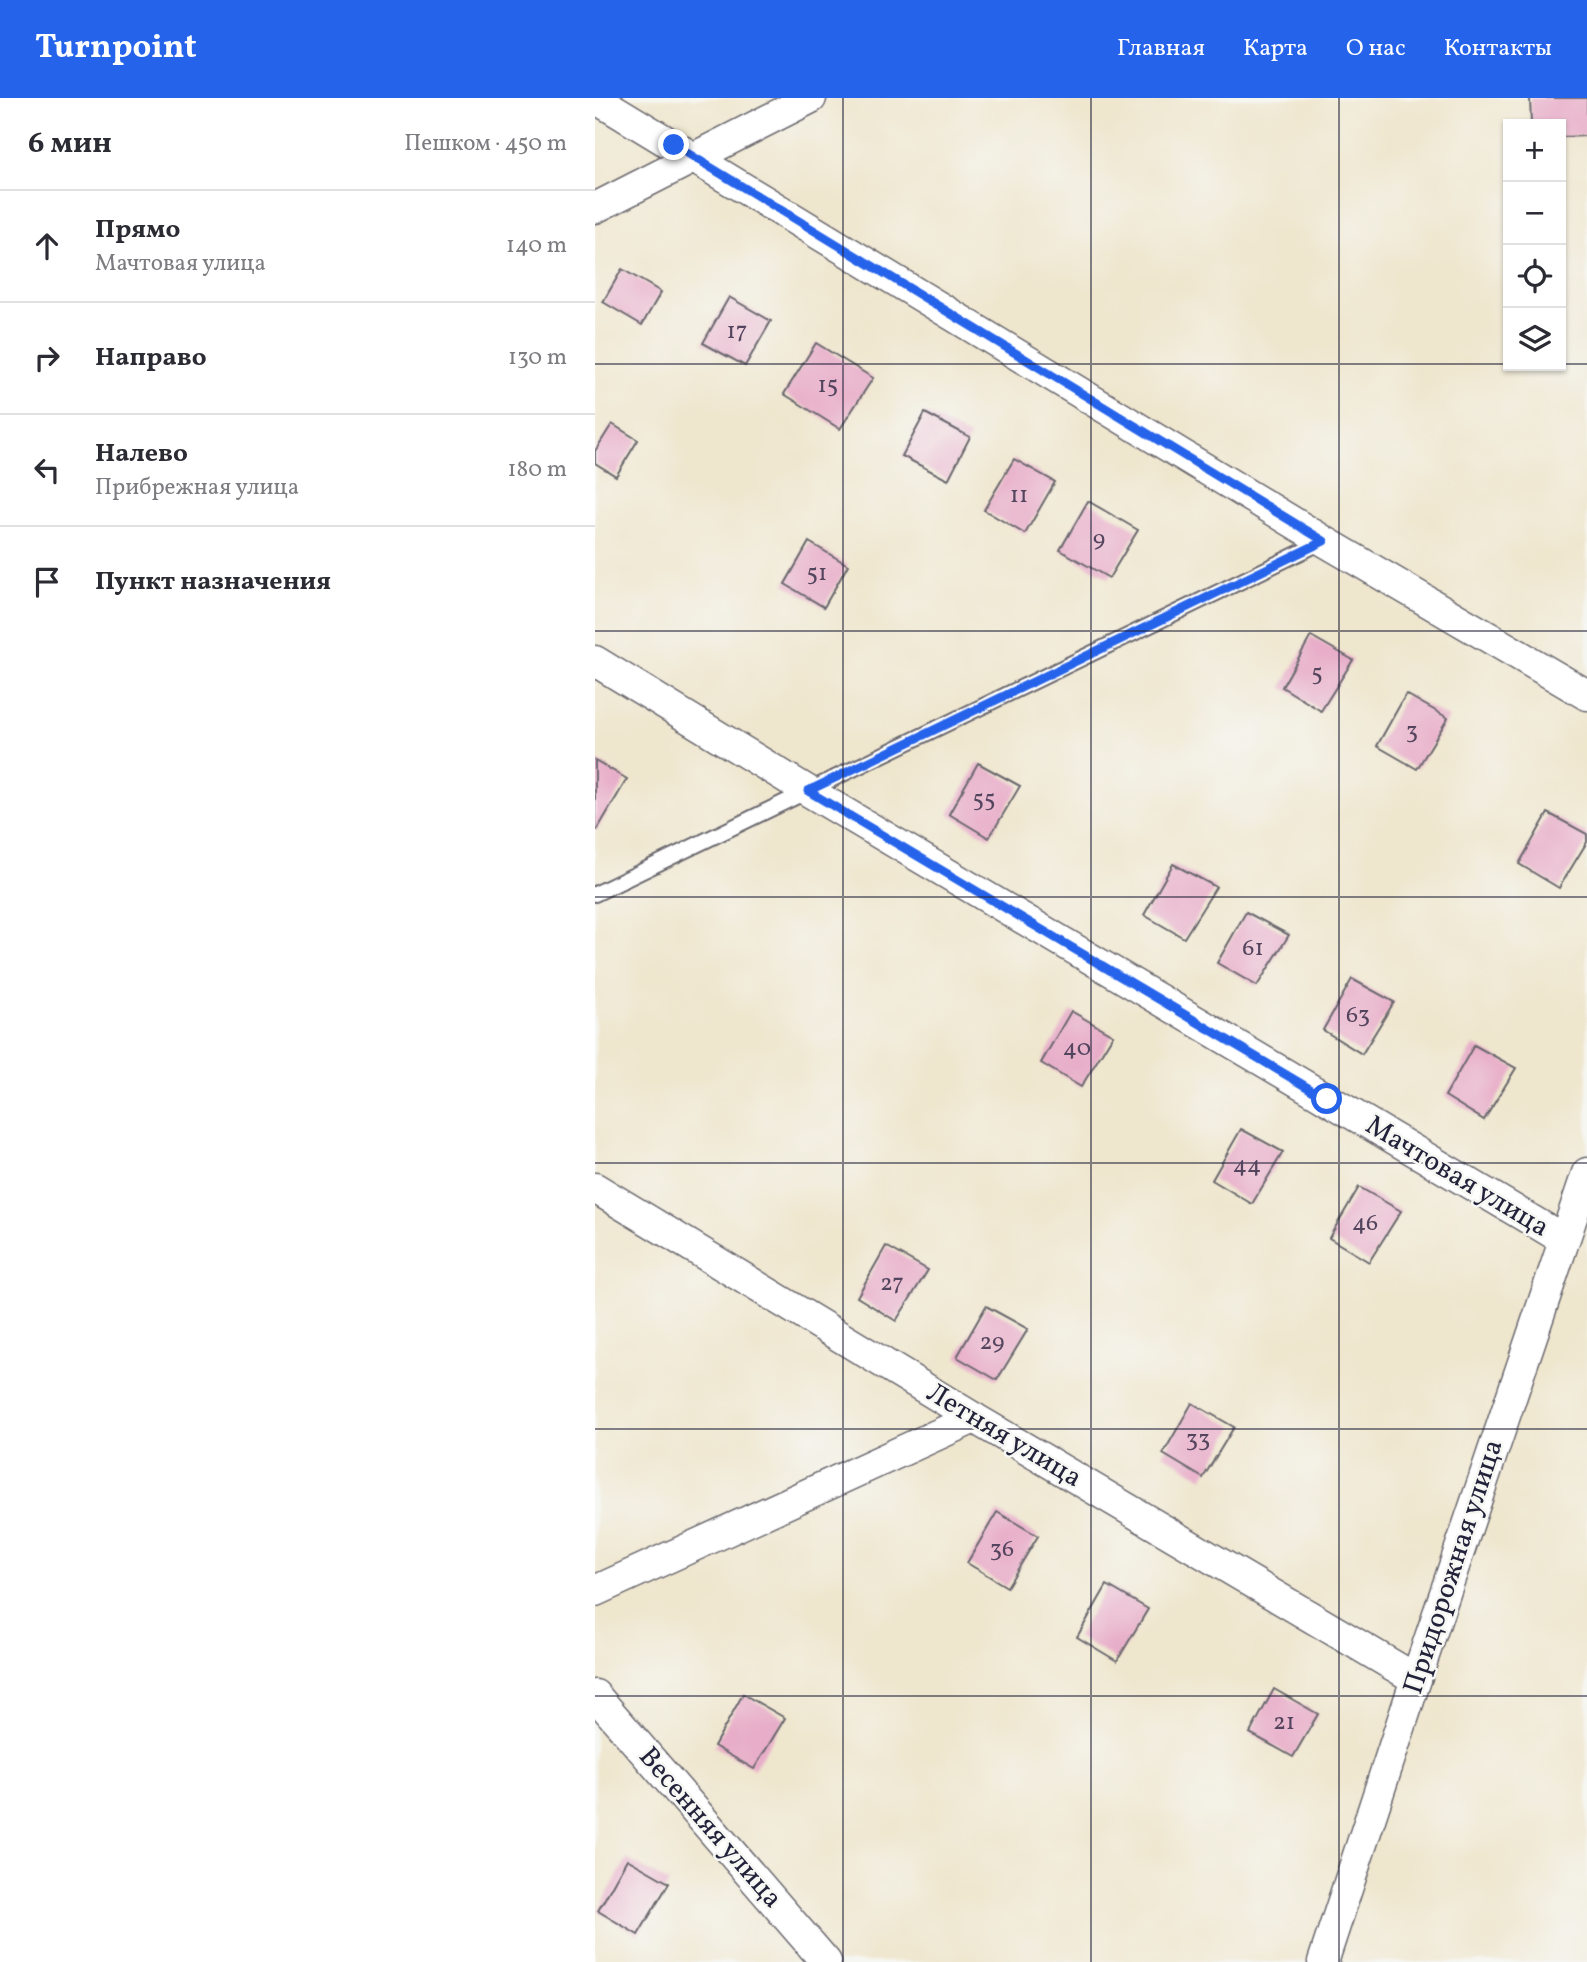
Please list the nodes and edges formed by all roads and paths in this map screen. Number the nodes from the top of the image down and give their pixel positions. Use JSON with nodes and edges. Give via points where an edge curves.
{"nodes":[{"id":1,"x":595,"y":98,"type":"edge"},
{"id":2,"x":811,"y":98,"type":"edge"},
{"id":3,"x":694,"y":157,"type":"junction"},
{"id":4,"x":595,"y":208,"type":"edge"},
{"id":5,"x":1324,"y":541,"type":"junction"},
{"id":6,"x":595,"y":661,"type":"edge"},
{"id":7,"x":1587,"y":695,"type":"edge"},
{"id":8,"x":808,"y":791,"type":"junction"},
{"id":9,"x":595,"y":894,"type":"edge"},
{"id":10,"x":1587,"y":1173,"type":"edge"},
{"id":11,"x":595,"y":1188,"type":"edge"},
{"id":12,"x":1563,"y":1239,"type":"junction"},
{"id":13,"x":974,"y":1418,"type":"junction"},
{"id":14,"x":595,"y":1591,"type":"edge"},
{"id":15,"x":1416,"y":1679,"type":"junction"},
{"id":16,"x":595,"y":1695,"type":"edge"},
{"id":17,"x":826,"y":1962,"type":"edge"},
{"id":18,"x":1324,"y":1962,"type":"edge"}],
"edges":[{"from":1,"to":3,"type":"street"},
{"from":2,"to":3,"type":"street"},
{"from":3,"to":4,"type":"street"},
{"from":3,"to":5,"type":"street"},
{"from":5,"to":7,"type":"street"},
{"from":5,"to":8,"type":"lane"},
{"from":6,"to":8,"type":"street","name":"Мачтовая улица"},
{"from":8,"to":9,"type":"lane"},
{"from":8,"to":12,"type":"street","name":"Мачтовая улица"},
{"from":10,"to":12,"type":"street","name":"Придорожная улица"},
{"from":11,"to":13,"type":"street","name":"Летняя улица"},
{"from":12,"to":15,"type":"street","name":"Придорожная улица"},
{"from":13,"to":14,"type":"street"},
{"from":13,"to":15,"type":"street","name":"Летняя улица"},
{"from":15,"to":18,"type":"street","name":"Придорожная улица"},
{"from":16,"to":17,"type":"street","name":"Весенняя улица"}]}
